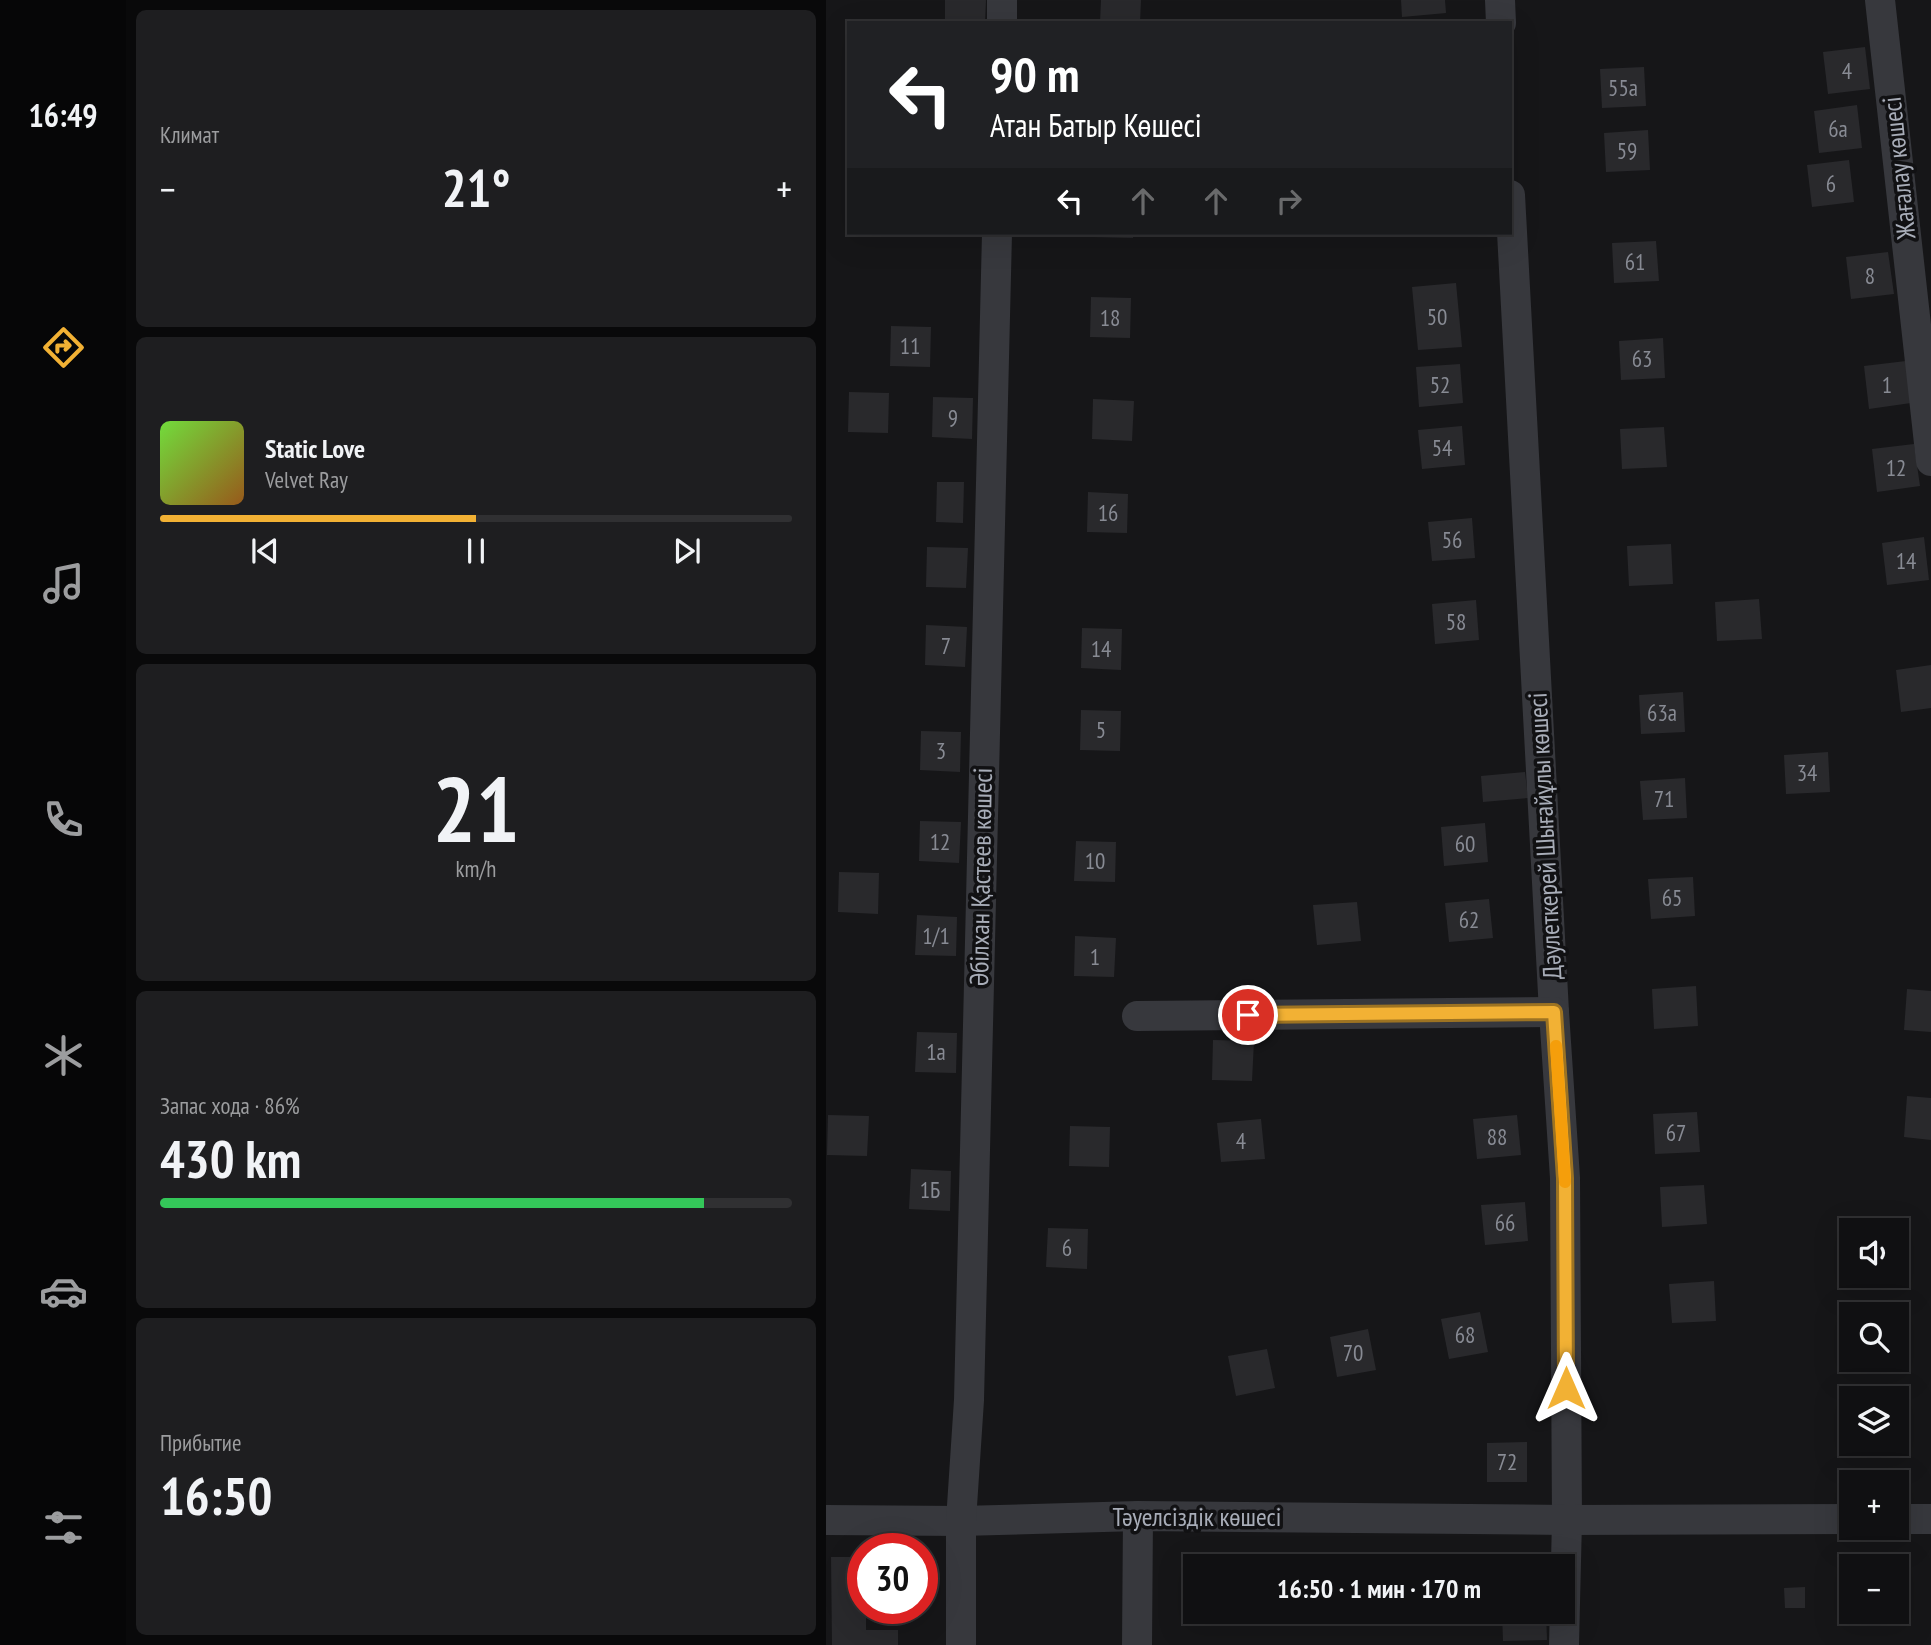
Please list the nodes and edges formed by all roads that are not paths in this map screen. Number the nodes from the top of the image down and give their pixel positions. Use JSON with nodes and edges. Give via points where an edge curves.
{"nodes":[{"id":1,"x":1002,"y":0,"type":"edge"},
{"id":2,"x":1500,"y":0,"type":"edge"},
{"id":3,"x":1880,"y":0,"type":"edge"},
{"id":4,"x":1002,"y":21,"type":"edge"},
{"id":5,"x":1501,"y":21,"type":"edge"},
{"id":6,"x":1512,"y":232,"type":"edge"},
{"id":7,"x":997,"y":235,"type":"edge"},
{"id":8,"x":1931,"y":461,"type":"edge"},
{"id":9,"x":1554,"y":1012,"type":"junction"},
{"id":10,"x":1137,"y":1016,"type":"dead end"},
{"id":11,"x":1138,"y":1516,"type":"junction"},
{"id":12,"x":1839,"y":1519,"type":"edge"},
{"id":13,"x":1909,"y":1519,"type":"edge"},
{"id":14,"x":1931,"y":1519,"type":"edge"},
{"id":15,"x":826,"y":1520,"type":"edge"},
{"id":16,"x":1567,"y":1520,"type":"junction"},
{"id":17,"x":961,"y":1521,"type":"junction"},
{"id":18,"x":961,"y":1645,"type":"edge"},
{"id":19,"x":1137,"y":1645,"type":"edge"},
{"id":20,"x":1564,"y":1645,"type":"edge"}],
"edges":[{"from":1,"to":4,"type":"street"},
{"from":2,"to":5,"type":"street"},
{"from":3,"to":8,"type":"street","name":"Жағалау көшесі"},
{"from":6,"to":9,"type":"street","name":"Дәулеткерей Шығайұлы көшесі"},
{"from":7,"to":17,"type":"street","name":"Әбілхан Қастеев көшесі","via":[[969,1400]]},
{"from":9,"to":10,"type":"street"},
{"from":9,"to":16,"type":"street","name":"Дәулеткерей Шығайұлы көшесі","via":[[1565,1178]]},
{"from":11,"to":16,"type":"street","name":"Тәуелсіздік көшесі"},
{"from":11,"to":17,"type":"street","name":"Тәуелсіздік көшесі"},
{"from":11,"to":19,"type":"street"},
{"from":12,"to":16,"type":"street","name":"Тәуелсіздік көшесі"},
{"from":13,"to":14,"type":"street"},
{"from":15,"to":17,"type":"street","name":"Тәуелсіздік көшесі"},
{"from":16,"to":20,"type":"street","name":"Дәулеткерей Шығайұлы көшесі"},
{"from":17,"to":18,"type":"street","name":"Әбілхан Қастеев көшесі"}]}
